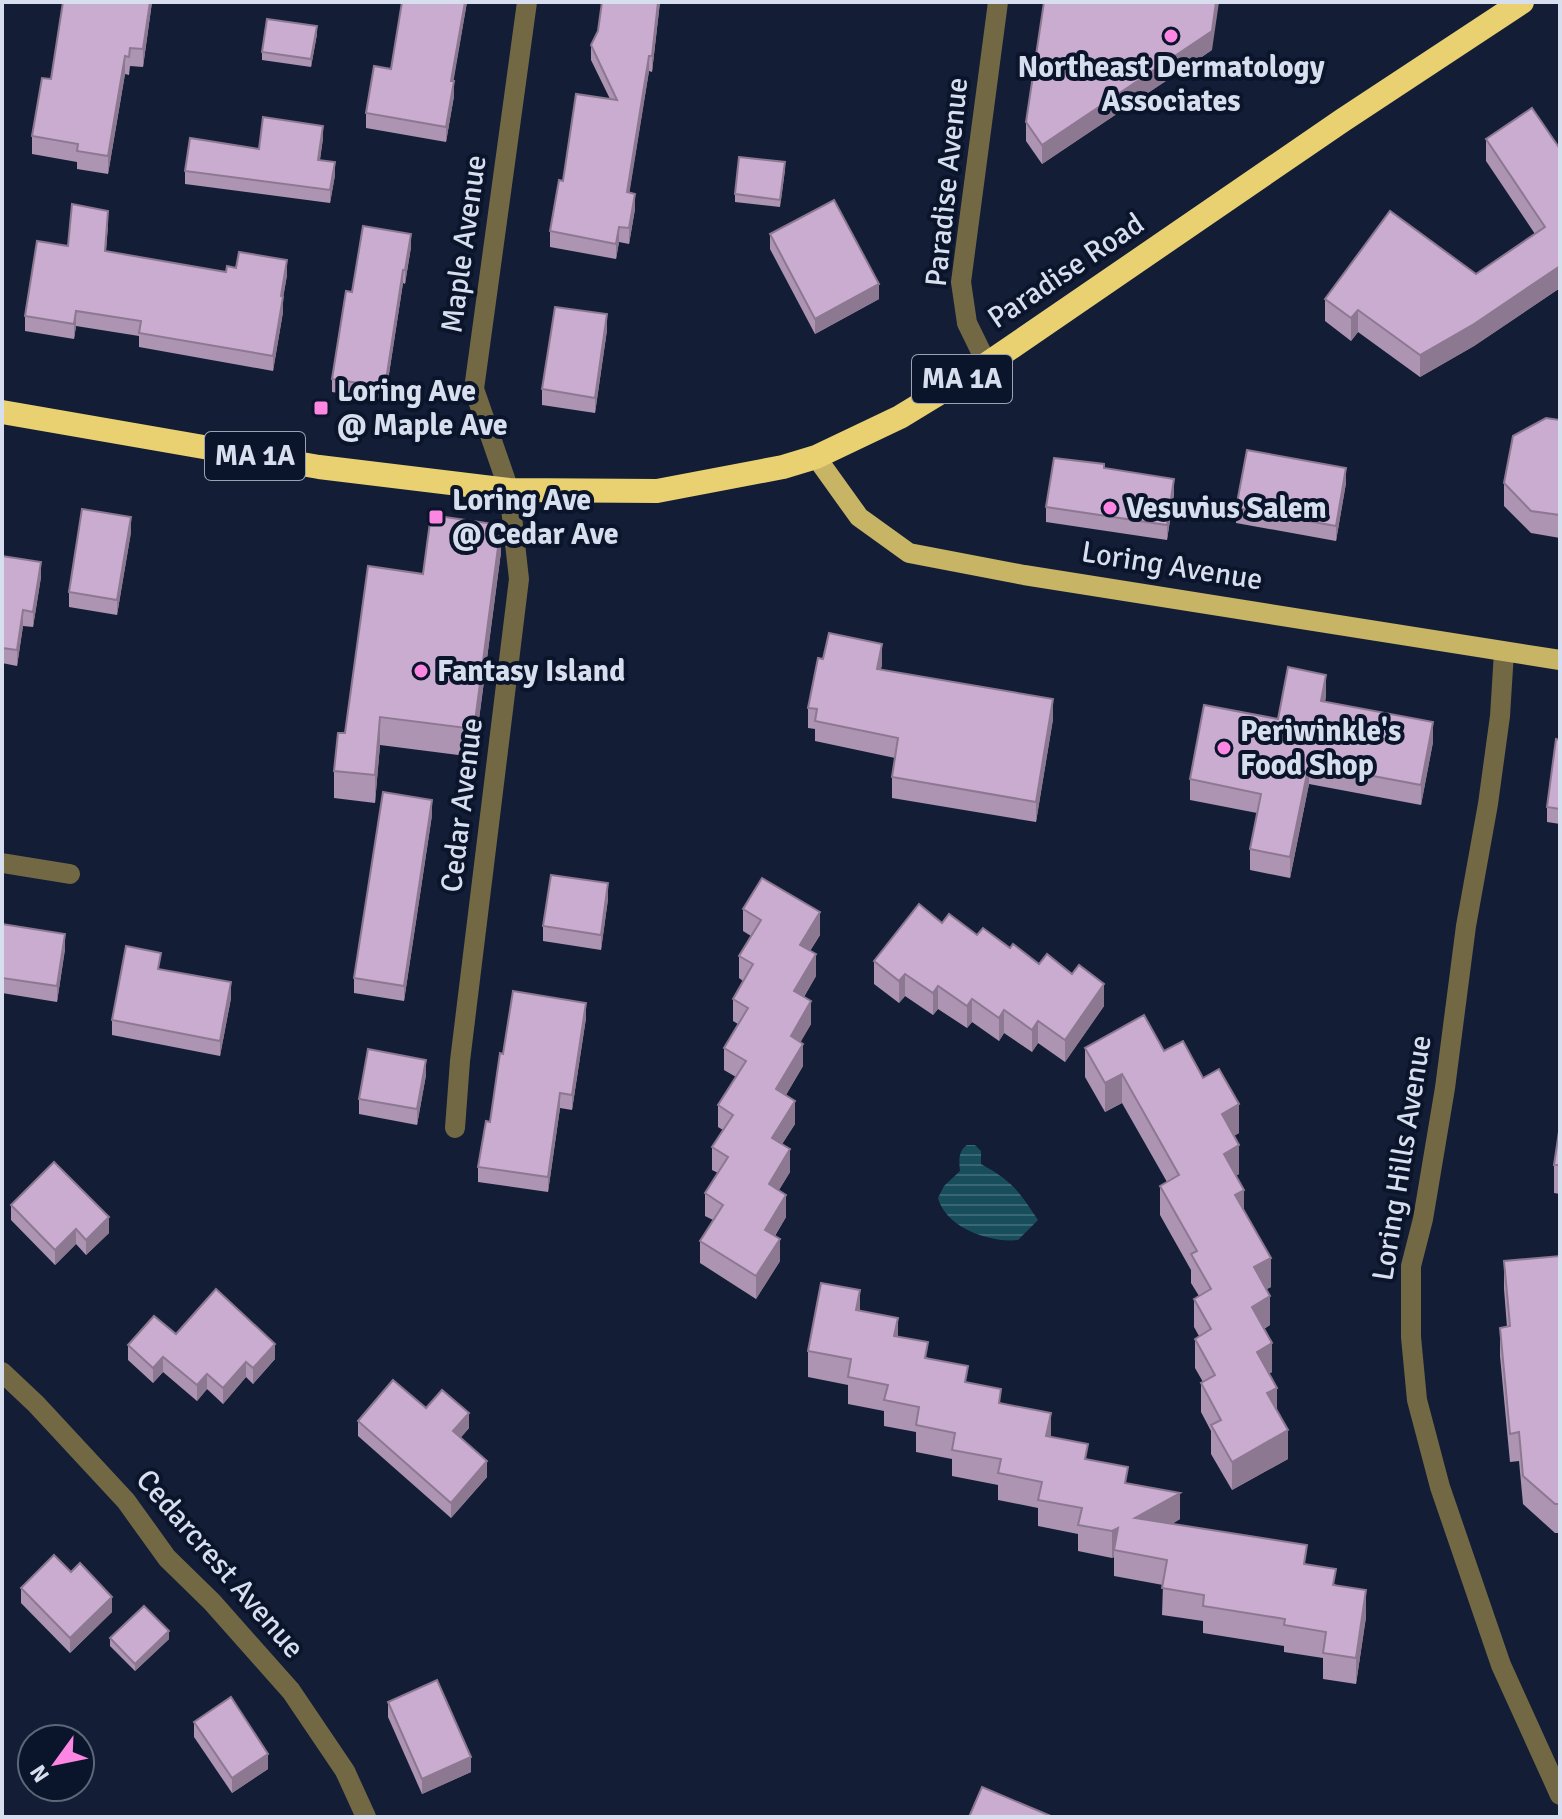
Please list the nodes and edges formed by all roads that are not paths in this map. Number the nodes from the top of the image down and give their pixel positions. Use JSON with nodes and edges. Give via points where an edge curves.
{"nodes":[{"id":1,"x":527,"y":2,"type":"edge"},
{"id":2,"x":998,"y":2,"type":"edge"},
{"id":3,"x":1522,"y":2,"type":"edge"},
{"id":4,"x":987,"y":364,"type":"junction"},
{"id":5,"x":2,"y":412,"type":"edge"},
{"id":6,"x":816,"y":457,"type":"junction"},
{"id":7,"x":509,"y":490,"type":"junction"},
{"id":8,"x":1504,"y":652,"type":"junction"},
{"id":9,"x":1560,"y":660,"type":"edge"},
{"id":10,"x":2,"y":863,"type":"edge"},
{"id":11,"x":70,"y":874,"type":"dead end"},
{"id":12,"x":455,"y":1128,"type":"dead end"},
{"id":13,"x":2,"y":1372,"type":"edge"},
{"id":14,"x":1560,"y":1795,"type":"edge"},
{"id":15,"x":366,"y":1817,"type":"edge"}],
"edges":[{"from":1,"to":7,"type":"street","name":"Maple Avenue","via":[[474,389]]},
{"from":2,"to":4,"type":"street","name":"Paradise Avenue","via":[[961,282],[967,323]]},
{"from":3,"to":4,"type":"highway","name":"Paradise Road","number":"MA 1A"},
{"from":4,"to":6,"type":"highway","name":"Paradise Road","number":"MA 1A","via":[[900,417]]},
{"from":5,"to":7,"type":"highway","number":"MA 1A","via":[[319,467]]},
{"from":6,"to":7,"type":"highway","name":"Paradise Road","number":"MA 1A","via":[[657,491]]},
{"from":6,"to":8,"type":"main road","name":"Loring Avenue","via":[[859,517],[909,553]]},
{"from":7,"to":12,"type":"street","name":"Cedar Avenue","via":[[519,579]]},
{"from":8,"to":9,"type":"main road","name":"Loring Avenue"},
{"from":8,"to":14,"type":"street","name":"Loring Hills Avenue","via":[[1500,716],[1445,1088],[1411,1266],[1411,1337],[1417,1400],[1440,1487],[1501,1665]]},
{"from":10,"to":11,"type":"street"},
{"from":13,"to":15,"type":"street","name":"Cedarcrest Avenue","via":[[126,1501],[167,1558],[291,1691],[345,1771]]}]}
